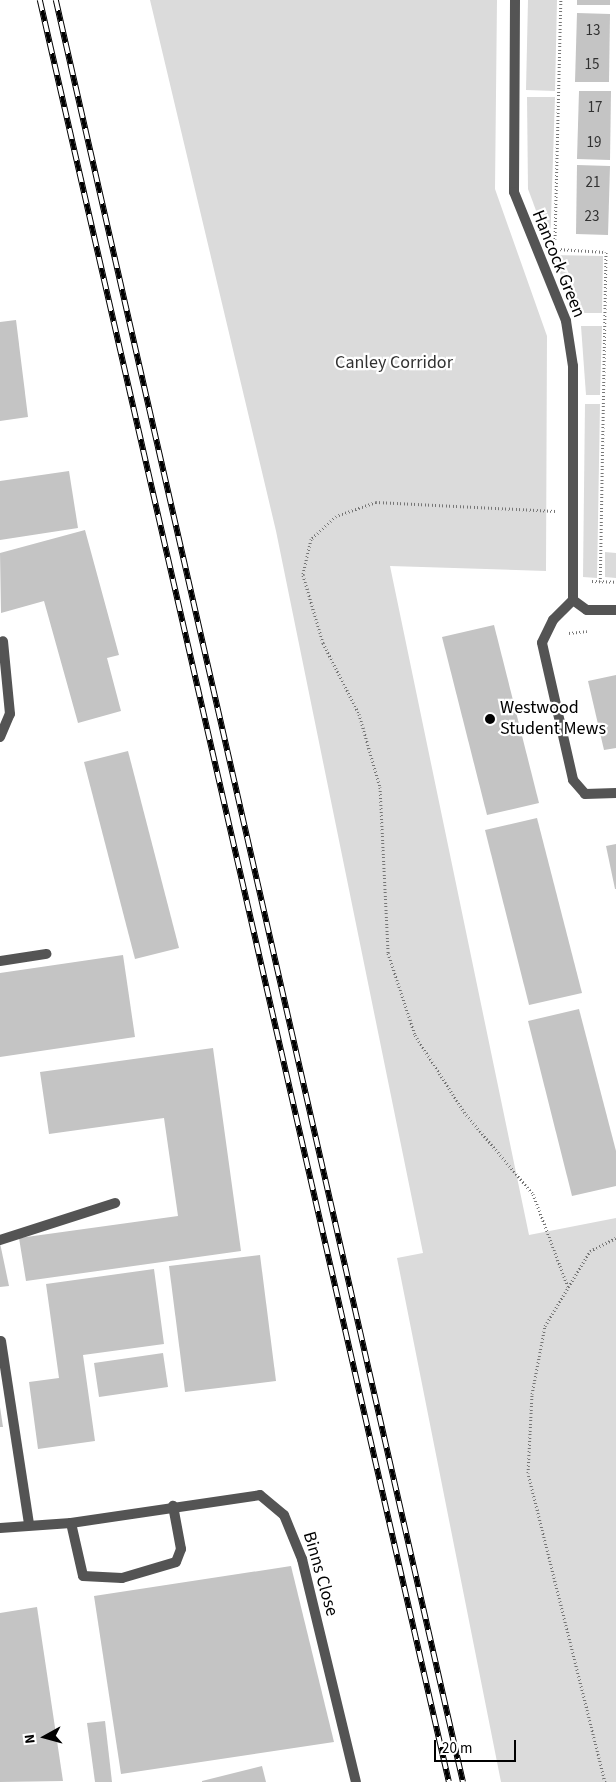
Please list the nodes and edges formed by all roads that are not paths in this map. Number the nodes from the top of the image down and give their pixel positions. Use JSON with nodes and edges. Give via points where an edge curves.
{"nodes":[{"id":1,"x":515,"y":0,"type":"edge"},
{"id":2,"x":573,"y":600,"type":"junction"},
{"id":3,"x":616,"y":610,"type":"edge"},
{"id":4,"x":3,"y":641,"type":"dead end"},
{"id":5,"x":0,"y":737,"type":"edge"},
{"id":6,"x":616,"y":793,"type":"edge"},
{"id":7,"x":46,"y":954,"type":"dead end"},
{"id":8,"x":0,"y":961,"type":"edge"},
{"id":9,"x":115,"y":1203,"type":"dead end"},
{"id":10,"x":0,"y":1240,"type":"edge"},
{"id":11,"x":1,"y":1341,"type":"dead end"},
{"id":12,"x":173,"y":1506,"type":"junction"},
{"id":13,"x":71,"y":1523,"type":"junction"},
{"id":14,"x":28,"y":1524,"type":"junction"},
{"id":15,"x":0,"y":1528,"type":"edge"},
{"id":16,"x":356,"y":1782,"type":"edge"}],
"edges":[{"from":1,"to":2,"type":"street","name":"Hancock Green","via":[[514,192],[559,302],[570,343]]},
{"from":2,"to":3,"type":"street","via":[[587,610]]},
{"from":2,"to":6,"type":"street","via":[[553,620],[542,643],[573,780],[585,794]]},
{"from":4,"to":5,"type":"street","via":[[10,714]]},
{"from":7,"to":8,"type":"street"},
{"from":9,"to":10,"type":"street"},
{"from":11,"to":14,"type":"street"},
{"from":12,"to":13,"type":"street","name":"Binns Close"},
{"from":12,"to":13,"type":"street","via":[[181,1549],[176,1562],[122,1578],[83,1576]]},
{"from":12,"to":16,"type":"street","name":"Binns Close","via":[[260,1495],[284,1515],[302,1559]]},
{"from":13,"to":14,"type":"street","name":"Binns Close"},
{"from":14,"to":15,"type":"street","name":"Binns Close"}]}
